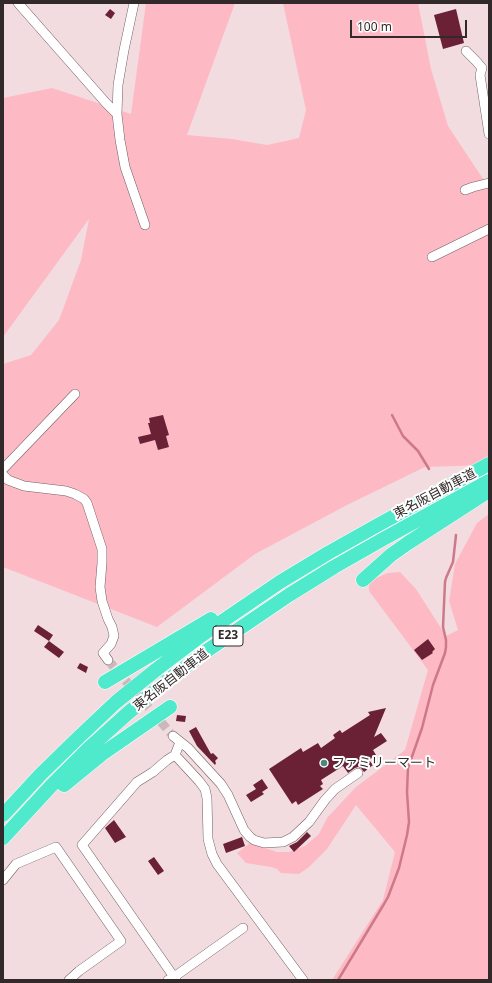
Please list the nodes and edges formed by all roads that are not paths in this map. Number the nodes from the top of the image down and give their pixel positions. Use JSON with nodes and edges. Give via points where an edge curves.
{"nodes":[{"id":1,"x":18,"y":3,"type":"edge"},
{"id":2,"x":134,"y":3,"type":"edge"},
{"id":3,"x":466,"y":51,"type":"dead end"},
{"id":4,"x":117,"y":114,"type":"junction"},
{"id":5,"x":489,"y":134,"type":"edge"},
{"id":6,"x":489,"y":183,"type":"edge"},
{"id":7,"x":465,"y":190,"type":"dead end"},
{"id":8,"x":145,"y":225,"type":"dead end"},
{"id":9,"x":489,"y":229,"type":"edge"},
{"id":10,"x":432,"y":257,"type":"dead end"},
{"id":11,"x":75,"y":394,"type":"dead end"},
{"id":12,"x":489,"y":464,"type":"edge"},
{"id":13,"x":3,"y":469,"type":"edge"},
{"id":14,"x":3,"y":475,"type":"edge"},
{"id":15,"x":489,"y":482,"type":"edge"},
{"id":16,"x":489,"y":491,"type":"edge"},
{"id":17,"x":328,"y":553,"type":"junction"},
{"id":18,"x":363,"y":580,"type":"dead end"},
{"id":19,"x":108,"y":660,"type":"dead end"},
{"id":20,"x":105,"y":682,"type":"dead end"},
{"id":21,"x":170,"y":707,"type":"dead end"},
{"id":22,"x":175,"y":755,"type":"junction"},
{"id":23,"x":358,"y":774,"type":"dead end"},
{"id":24,"x":3,"y":815,"type":"edge"},
{"id":25,"x":3,"y":838,"type":"edge"},
{"id":26,"x":3,"y":843,"type":"edge"},
{"id":27,"x":3,"y":880,"type":"edge"},
{"id":28,"x":243,"y":928,"type":"dead end"},
{"id":29,"x":172,"y":979,"type":"edge"},
{"id":30,"x":69,"y":980,"type":"edge"},
{"id":31,"x":303,"y":980,"type":"edge"}],
"edges":[{"from":1,"to":4,"type":"street"},
{"from":2,"to":4,"type":"street","via":[[118,85]]},
{"from":3,"to":5,"type":"street","via":[[482,68],[480,75]]},
{"from":4,"to":8,"type":"street","via":[[125,168]]},
{"from":6,"to":7,"type":"street"},
{"from":9,"to":10,"type":"street"},
{"from":11,"to":13,"type":"street"},
{"from":12,"to":17,"type":"highway","name":"東名阪自動車道","number":"E23"},
{"from":14,"to":19,"type":"street","via":[[8,480],[24,486],[75,494],[87,503],[102,549],[100,587],[114,636],[103,653]]},
{"from":15,"to":25,"type":"highway","name":"東名阪自動車道","number":"E23","via":[[334,567],[205,652],[150,695],[88,749]]},
{"from":16,"to":18,"type":"highway","via":[[391,555]]},
{"from":17,"to":20,"type":"highway","via":[[297,568]]},
{"from":17,"to":24,"type":"highway","name":"東名阪自動車道","number":"E23","via":[[202,635],[116,702],[41,774]]},
{"from":21,"to":26,"type":"highway","via":[[102,754]]},
{"from":22,"to":23,"type":"street","via":[[176,739],[188,748],[221,784],[244,830],[254,840],[264,843],[283,842],[292,837],[309,822],[335,789]]},
{"from":22,"to":29,"type":"street","via":[[137,782],[82,845]]},
{"from":22,"to":31,"type":"street","via":[[205,789],[208,839],[217,864]]},
{"from":27,"to":30,"type":"street","via":[[16,864],[56,847],[121,940]]},
{"from":28,"to":29,"type":"street"}]}
